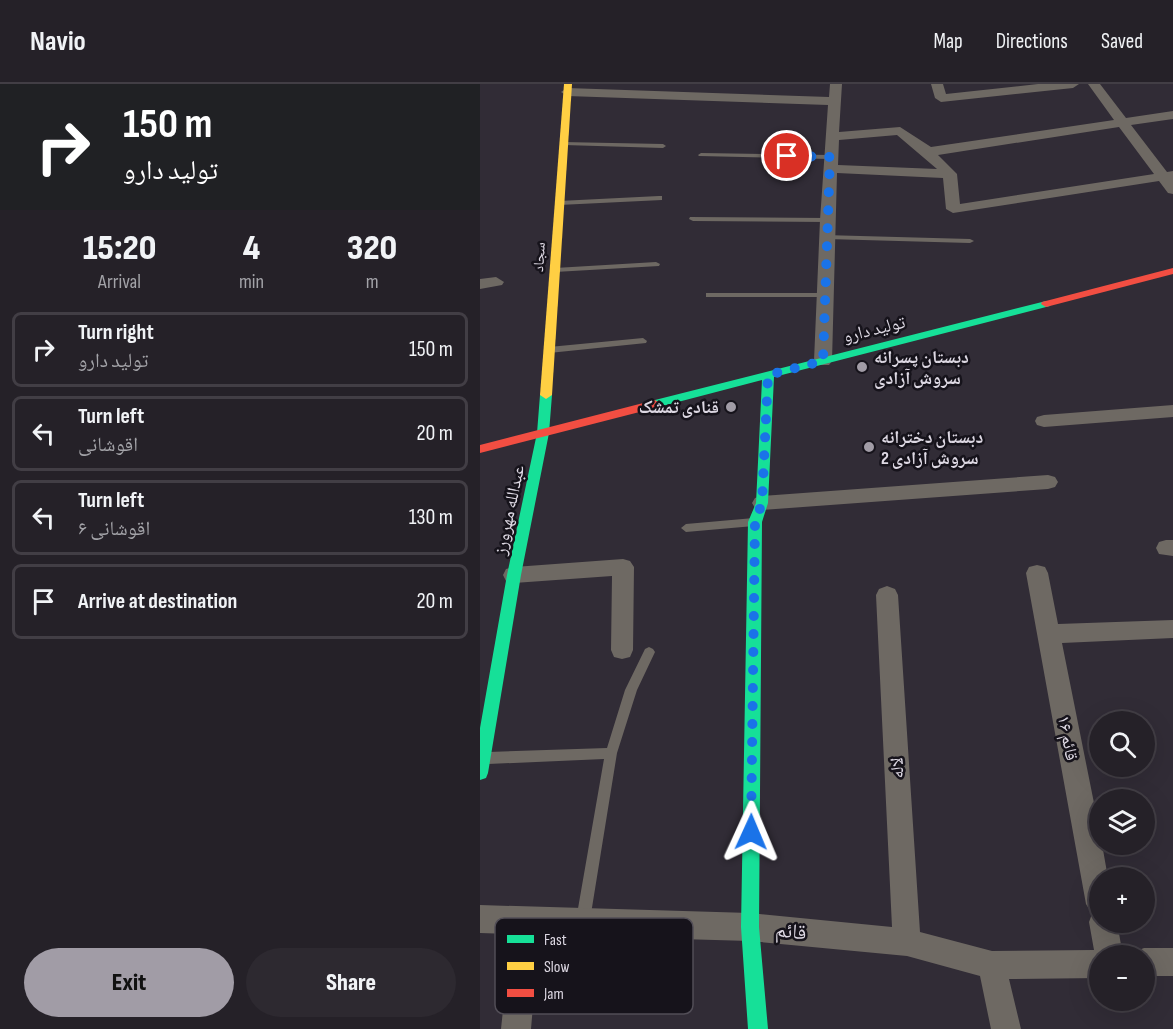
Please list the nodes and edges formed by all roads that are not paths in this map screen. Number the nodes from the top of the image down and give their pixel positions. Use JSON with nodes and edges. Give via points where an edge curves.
{"nodes":[{"id":1,"x":836,"y":84,"type":"edge"},
{"id":2,"x":937,"y":84,"type":"edge"},
{"id":3,"x":1072,"y":84,"type":"edge"},
{"id":4,"x":1094,"y":84,"type":"edge"},
{"id":5,"x":1020,"y":87,"type":"edge"},
{"id":6,"x":567,"y":88,"type":"edge"},
{"id":7,"x":834,"y":101,"type":"junction"},
{"id":8,"x":1173,"y":115,"type":"edge"},
{"id":9,"x":1122,"y":122,"type":"junction"},
{"id":10,"x":831,"y":137,"type":"junction"},
{"id":11,"x":564,"y":143,"type":"junction"},
{"id":12,"x":663,"y":147,"type":"dead end"},
{"id":13,"x":928,"y":152,"type":"junction"},
{"id":14,"x":701,"y":154,"type":"dead end"},
{"id":15,"x":830,"y":163,"type":"junction"},
{"id":16,"x":950,"y":174,"type":"junction"},
{"id":17,"x":1168,"y":176,"type":"edge"},
{"id":18,"x":1173,"y":190,"type":"edge"},
{"id":19,"x":659,"y":198,"type":"dead end"},
{"id":20,"x":559,"y":203,"type":"junction"},
{"id":21,"x":693,"y":219,"type":"dead end"},
{"id":22,"x":827,"y":220,"type":"junction"},
{"id":23,"x":827,"y":237,"type":"junction"},
{"id":24,"x":970,"y":241,"type":"dead end"},
{"id":25,"x":656,"y":264,"type":"dead end"},
{"id":26,"x":555,"y":270,"type":"junction"},
{"id":27,"x":1173,"y":271,"type":"edge"},
{"id":28,"x":825,"y":295,"type":"junction"},
{"id":29,"x":709,"y":296,"type":"dead end"},
{"id":30,"x":643,"y":341,"type":"dead end"},
{"id":31,"x":549,"y":350,"type":"junction"},
{"id":32,"x":823,"y":361,"type":"junction"},
{"id":33,"x":768,"y":375,"type":"junction"},
{"id":34,"x":1173,"y":411,"type":"edge"},
{"id":35,"x":1044,"y":421,"type":"dead end"},
{"id":36,"x":543,"y":433,"type":"junction"},
{"id":37,"x":480,"y":449,"type":"edge"},
{"id":38,"x":1048,"y":482,"type":"dead end"},
{"id":39,"x":762,"y":503,"type":"junction"},
{"id":40,"x":755,"y":522,"type":"junction"},
{"id":41,"x":686,"y":528,"type":"dead end"},
{"id":42,"x":1037,"y":573,"type":"dead end"},
{"id":43,"x":514,"y":575,"type":"junction"},
{"id":44,"x":887,"y":595,"type":"dead end"},
{"id":45,"x":1173,"y":629,"type":"edge"},
{"id":46,"x":1048,"y":634,"type":"junction"},
{"id":47,"x":622,"y":650,"type":"dead end"},
{"id":48,"x":649,"y":652,"type":"dead end"},
{"id":49,"x":611,"y":753,"type":"junction"},
{"id":50,"x":482,"y":758,"type":"junction"},
{"id":51,"x":480,"y":773,"type":"edge"},
{"id":52,"x":1093,"y":867,"type":"edge"},
{"id":53,"x":583,"y":918,"type":"edge"},
{"id":54,"x":693,"y":925,"type":"edge"},
{"id":55,"x":750,"y":927,"type":"junction"},
{"id":56,"x":907,"y":942,"type":"junction"},
{"id":57,"x":1173,"y":962,"type":"edge"},
{"id":58,"x":1155,"y":963,"type":"edge"},
{"id":59,"x":1089,"y":964,"type":"edge"},
{"id":60,"x":992,"y":965,"type":"junction"},
{"id":61,"x":517,"y":1014,"type":"edge"},
{"id":62,"x":516,"y":1029,"type":"edge"},
{"id":63,"x":758,"y":1029,"type":"edge"},
{"id":64,"x":1006,"y":1029,"type":"edge"}],
"edges":[{"from":1,"to":7,"type":"street"},
{"from":2,"to":5,"type":"street","via":[[941,98]]},
{"from":3,"to":5,"type":"street"},
{"from":4,"to":9,"type":"street"},
{"from":6,"to":7,"type":"street"},
{"from":6,"to":11,"type":"street","name":"سجاد"},
{"from":7,"to":10,"type":"street"},
{"from":8,"to":9,"type":"street"},
{"from":9,"to":13,"type":"street"},
{"from":9,"to":17,"type":"street"},
{"from":10,"to":13,"type":"street","via":[[900,131]]},
{"from":10,"to":15,"type":"street"},
{"from":11,"to":12,"type":"lane"},
{"from":11,"to":20,"type":"street","name":"سجاد"},
{"from":13,"to":16,"type":"street"},
{"from":14,"to":15,"type":"lane"},
{"from":15,"to":16,"type":"street"},
{"from":15,"to":22,"type":"street"},
{"from":16,"to":17,"type":"street","via":[[952,209]]},
{"from":17,"to":18,"type":"street"},
{"from":19,"to":20,"type":"lane"},
{"from":20,"to":26,"type":"street","name":"سجاد"},
{"from":21,"to":22,"type":"lane"},
{"from":22,"to":23,"type":"street"},
{"from":23,"to":24,"type":"lane"},
{"from":23,"to":28,"type":"street"},
{"from":25,"to":26,"type":"lane"},
{"from":26,"to":31,"type":"street","name":"سجاد"},
{"from":27,"to":32,"type":"street","name":"تولید دارو"},
{"from":28,"to":29,"type":"lane"},
{"from":28,"to":32,"type":"street"},
{"from":30,"to":31,"type":"lane"},
{"from":31,"to":36,"type":"street","name":"سجاد"},
{"from":32,"to":33,"type":"street","name":"تولید دارو"},
{"from":33,"to":36,"type":"street","name":"تولید دارو"},
{"from":33,"to":39,"type":"street"},
{"from":34,"to":35,"type":"street"},
{"from":36,"to":37,"type":"street","name":"تولید دارو"},
{"from":36,"to":43,"type":"street","name":"عبدالله مهرورز"},
{"from":38,"to":39,"type":"street"},
{"from":39,"to":40,"type":"street"},
{"from":40,"to":41,"type":"lane"},
{"from":40,"to":55,"type":"street"},
{"from":42,"to":46,"type":"street","name":"قائم ۱۶"},
{"from":43,"to":47,"type":"street","via":[[623,567]]},
{"from":43,"to":50,"type":"street","name":"عبدالله مهرورز"},
{"from":44,"to":56,"type":"street","name":"لاله"},
{"from":45,"to":46,"type":"street"},
{"from":46,"to":52,"type":"street","name":"قائم ۱۶"},
{"from":48,"to":49,"type":"lane"},
{"from":49,"to":50,"type":"lane"},
{"from":49,"to":53,"type":"lane"},
{"from":50,"to":51,"type":"street","name":"عبدالله مهرورز"},
{"from":54,"to":55,"type":"street","name":"قائم"},
{"from":55,"to":56,"type":"street","name":"قائم"},
{"from":55,"to":63,"type":"street"},
{"from":56,"to":60,"type":"street","name":"قائم"},
{"from":57,"to":58,"type":"street"},
{"from":59,"to":60,"type":"street","name":"قائم"},
{"from":60,"to":64,"type":"street"},
{"from":61,"to":62,"type":"street"}]}
